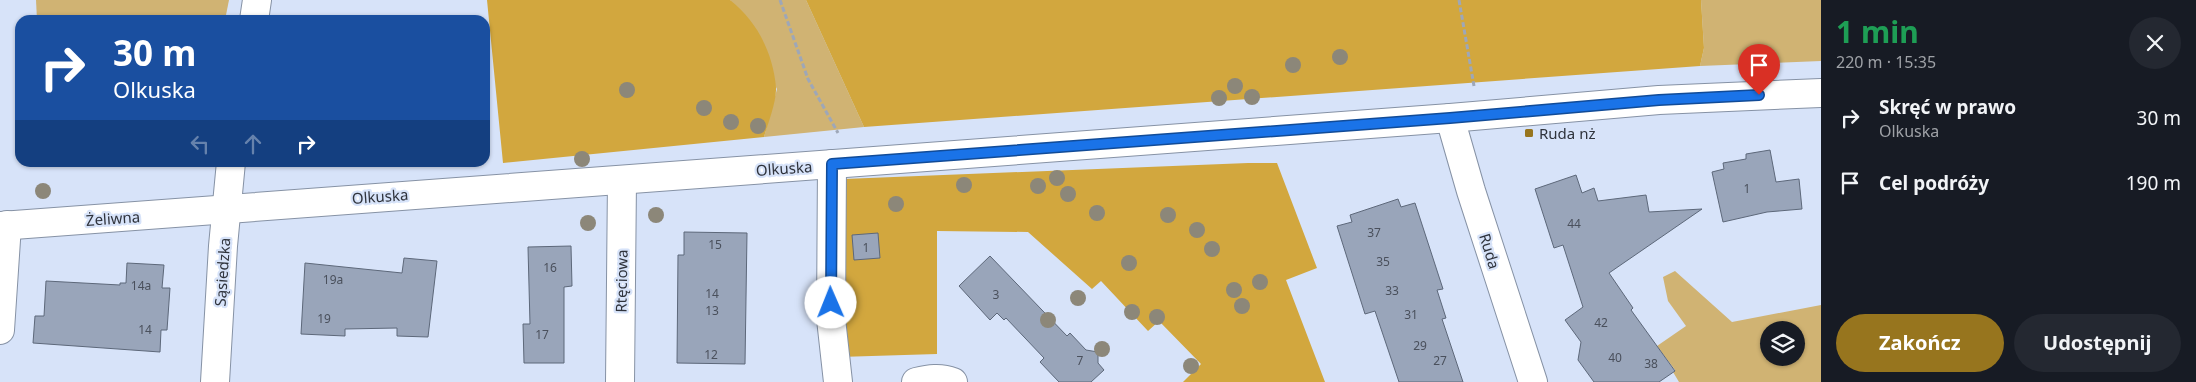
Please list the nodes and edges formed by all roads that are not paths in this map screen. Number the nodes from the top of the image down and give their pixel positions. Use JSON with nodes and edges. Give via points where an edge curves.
{"nodes":[{"id":1,"x":257,"y":0,"type":"edge"},
{"id":2,"x":255,"y":15,"type":"edge"},
{"id":3,"x":1821,"y":93,"type":"edge"},
{"id":4,"x":1450,"y":118,"type":"junction"},
{"id":5,"x":837,"y":152,"type":"junction"},
{"id":6,"x":231,"y":167,"type":"edge"},
{"id":7,"x":622,"y":180,"type":"junction"},
{"id":8,"x":226,"y":209,"type":"junction"},
{"id":9,"x":4,"y":225,"type":"edge"},
{"id":10,"x":0,"y":330,"type":"edge"},
{"id":11,"x":215,"y":382,"type":"edge"},
{"id":12,"x":620,"y":382,"type":"edge"},
{"id":13,"x":838,"y":382,"type":"edge"},
{"id":14,"x":916,"y":382,"type":"edge"},
{"id":15,"x":953,"y":382,"type":"edge"},
{"id":16,"x":1533,"y":382,"type":"edge"}],
"edges":[{"from":1,"to":2,"type":"street"},
{"from":3,"to":4,"type":"street","name":"Olkuska","via":[[1659,100]]},
{"from":4,"to":5,"type":"street","name":"Olkuska"},
{"from":4,"to":16,"type":"street","name":"Ruda"},
{"from":5,"to":7,"type":"street","name":"Olkuska"},
{"from":5,"to":13,"type":"street","via":[[831,319]]},
{"from":6,"to":8,"type":"street","name":"Sąsiedzka"},
{"from":7,"to":8,"type":"street","name":"Olkuska"},
{"from":7,"to":12,"type":"street","name":"Rtęciowa"},
{"from":8,"to":9,"type":"street","name":"Żeliwna"},
{"from":8,"to":11,"type":"street","name":"Sąsiedzka"},
{"from":9,"to":10,"type":"street"},
{"from":14,"to":15,"type":"street","via":[[943,378]]}]}
